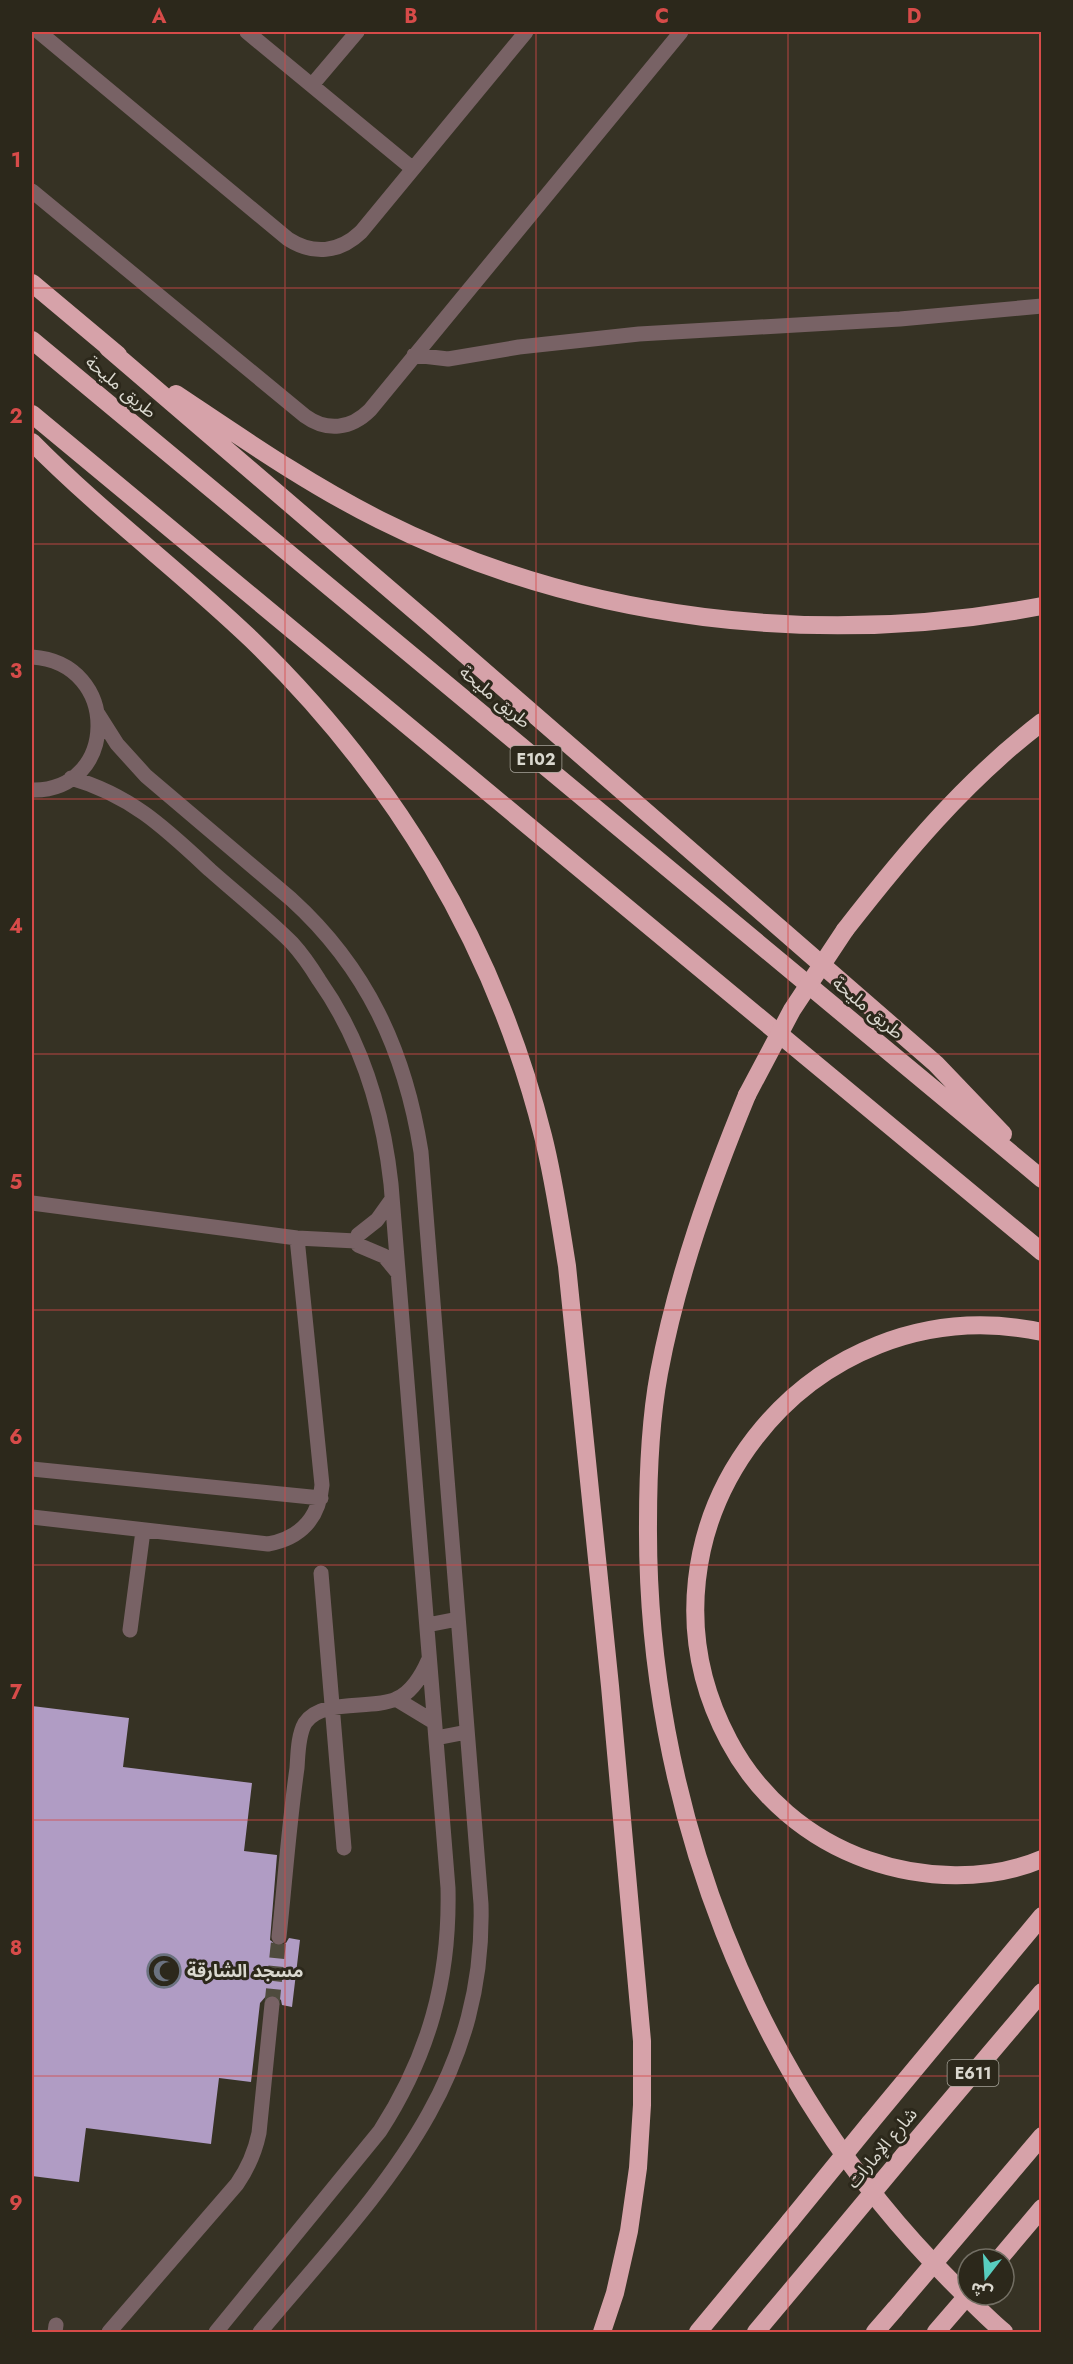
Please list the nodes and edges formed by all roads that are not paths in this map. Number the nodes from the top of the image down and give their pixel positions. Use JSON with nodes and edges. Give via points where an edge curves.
{"nodes":[{"id":1,"x":39,"y":32,"type":"edge"},
{"id":2,"x":247,"y":32,"type":"edge"},
{"id":3,"x":357,"y":32,"type":"edge"},
{"id":4,"x":526,"y":32,"type":"edge"},
{"id":5,"x":681,"y":32,"type":"edge"},
{"id":6,"x":312,"y":85,"type":"junction"},
{"id":7,"x":413,"y":169,"type":"junction"},
{"id":8,"x":32,"y":191,"type":"edge"},
{"id":9,"x":32,"y":284,"type":"edge"},
{"id":10,"x":1041,"y":306,"type":"edge"},
{"id":11,"x":32,"y":340,"type":"edge"},
{"id":12,"x":108,"y":348,"type":"junction"},
{"id":13,"x":414,"y":355,"type":"junction"},
{"id":14,"x":32,"y":414,"type":"edge"},
{"id":15,"x":32,"y":442,"type":"edge"},
{"id":16,"x":1041,"y":606,"type":"edge"},
{"id":17,"x":32,"y":657,"type":"edge"},
{"id":18,"x":98,"y":714,"type":"junction"},
{"id":19,"x":1041,"y":722,"type":"edge"},
{"id":20,"x":71,"y":778,"type":"junction"},
{"id":21,"x":32,"y":790,"type":"edge"},
{"id":22,"x":1041,"y":1177,"type":"edge"},
{"id":23,"x":392,"y":1199,"type":"junction"},
{"id":24,"x":32,"y":1203,"type":"edge"},
{"id":25,"x":297,"y":1239,"type":"junction"},
{"id":26,"x":356,"y":1242,"type":"junction"},
{"id":27,"x":1041,"y":1252,"type":"edge"},
{"id":28,"x":398,"y":1273,"type":"junction"},
{"id":29,"x":1041,"y":1332,"type":"edge"},
{"id":30,"x":32,"y":1469,"type":"edge"},
{"id":31,"x":321,"y":1498,"type":"junction"},
{"id":32,"x":32,"y":1517,"type":"edge"},
{"id":33,"x":143,"y":1531,"type":"junction"},
{"id":34,"x":321,"y":1573,"type":"dead end"},
{"id":35,"x":458,"y":1619,"type":"junction"},
{"id":36,"x":427,"y":1625,"type":"junction"},
{"id":37,"x":130,"y":1630,"type":"dead end"},
{"id":38,"x":428,"y":1661,"type":"junction"},
{"id":39,"x":396,"y":1699,"type":"junction"},
{"id":40,"x":332,"y":1709,"type":"junction"},
{"id":41,"x":434,"y":1722,"type":"junction"},
{"id":42,"x":467,"y":1732,"type":"junction"},
{"id":43,"x":436,"y":1738,"type":"junction"},
{"id":44,"x":344,"y":1848,"type":"dead end"},
{"id":45,"x":1041,"y":1859,"type":"edge"},
{"id":46,"x":1041,"y":1916,"type":"edge"},
{"id":47,"x":279,"y":1937,"type":"tunnel mouth"},
{"id":48,"x":1041,"y":1992,"type":"edge"},
{"id":49,"x":272,"y":2004,"type":"tunnel mouth"},
{"id":50,"x":1041,"y":2136,"type":"edge"},
{"id":51,"x":1041,"y":2208,"type":"edge"},
{"id":52,"x":1009,"y":2247,"type":"edge"},
{"id":53,"x":958,"y":2307,"type":"edge"},
{"id":54,"x":109,"y":2332,"type":"edge"},
{"id":55,"x":216,"y":2332,"type":"edge"},
{"id":56,"x":261,"y":2332,"type":"edge"},
{"id":57,"x":602,"y":2332,"type":"edge"},
{"id":58,"x":698,"y":2332,"type":"edge"},
{"id":59,"x":756,"y":2332,"type":"edge"},
{"id":60,"x":875,"y":2332,"type":"edge"},
{"id":61,"x":936,"y":2332,"type":"edge"},
{"id":62,"x":1004,"y":2332,"type":"edge"}],
"edges":[{"from":1,"to":7,"type":"street","via":[[288,239],[306,248],[326,250],[354,239]]},
{"from":2,"to":6,"type":"street"},
{"from":3,"to":6,"type":"street"},
{"from":4,"to":7,"type":"street"},
{"from":5,"to":13,"type":"street"},
{"from":6,"to":7,"type":"street"},
{"from":8,"to":13,"type":"street","via":[[312,421],[329,427],[356,421]]},
{"from":9,"to":12,"type":"highway"},
{"from":10,"to":13,"type":"street","via":[[900,319],[639,334],[448,359]]},
{"from":11,"to":22,"type":"highway","name":"طريق مليحة","number":"E102"},
{"from":12,"to":16,"type":"highway","via":[[277,462],[379,520],[461,554],[586,595],[673,613],[780,624],[915,623]]},
{"from":12,"to":22,"type":"highway","via":[[936,1064]]},
{"from":14,"to":27,"type":"highway"},
{"from":15,"to":57,"type":"highway","via":[[63,474],[250,638],[338,730],[413,835],[447,892],[503,1011],[525,1073],[546,1147],[567,1266],[642,2042],[638,2168],[629,2231]]},
{"from":17,"to":18,"type":"street","via":[[54,661],[75,673],[90,691]]},
{"from":18,"to":20,"type":"street","via":[[94,750]]},
{"from":18,"to":35,"type":"street","via":[[122,750],[146,776],[291,898],[326,933],[358,976],[399,1059],[421,1152]]},
{"from":19,"to":62,"type":"highway","bridge":true,"via":[[972,780],[845,930],[792,1010],[747,1095],[718,1163],[674,1304],[658,1376],[648,1476],[647,1576],[656,1676],[674,1775],[702,1871],[738,1965],[786,2066],[846,2159],[916,2246]]},
{"from":20,"to":21,"type":"street","via":[[50,789]]},
{"from":20,"to":23,"type":"street","via":[[108,791],[150,816],[293,944],[310,966],[339,1012],[364,1065],[382,1123]]},
{"from":23,"to":26,"type":"street"},
{"from":23,"to":28,"type":"street"},
{"from":24,"to":25,"type":"street"},
{"from":25,"to":26,"type":"street"},
{"from":25,"to":31,"type":"street"},
{"from":26,"to":28,"type":"street","via":[[384,1256]]},
{"from":28,"to":36,"type":"street"},
{"from":29,"to":45,"type":"highway","via":[[981,1324],[899,1337],[861,1352],[792,1396],[738,1460],[719,1496],[705,1536],[697,1577],[696,1612],[699,1654],[707,1688],[733,1749],[760,1787],[817,1836],[886,1867],[923,1874],[999,1871]]},
{"from":30,"to":31,"type":"street"},
{"from":31,"to":33,"type":"street","via":[[308,1524],[280,1542]]},
{"from":32,"to":33,"type":"street"},
{"from":33,"to":37,"type":"street"},
{"from":34,"to":40,"type":"street"},
{"from":35,"to":36,"type":"street"},
{"from":35,"to":42,"type":"street"},
{"from":36,"to":38,"type":"street"},
{"from":38,"to":39,"type":"street","via":[[418,1679]]},
{"from":38,"to":41,"type":"street"},
{"from":39,"to":40,"type":"street"},
{"from":39,"to":41,"type":"street"},
{"from":40,"to":44,"type":"street"},
{"from":40,"to":47,"type":"street","via":[[311,1717],[301,1732]]},
{"from":41,"to":43,"type":"street"},
{"from":42,"to":43,"type":"street"},
{"from":42,"to":56,"type":"street","via":[[482,1934],[466,2028],[441,2093],[409,2149]]},
{"from":43,"to":55,"type":"street","via":[[448,1915],[444,1970],[424,2048],[380,2132]]},
{"from":46,"to":58,"type":"highway","bridge":true},
{"from":48,"to":59,"type":"highway","name":"شارع الإمارات","number":"E611","bridge":true},
{"from":49,"to":54,"type":"street","via":[[259,2133],[246,2171]]},
{"from":50,"to":60,"type":"highway","bridge":true},
{"from":51,"to":52,"type":"highway"},
{"from":53,"to":61,"type":"highway","bridge":true}]}
